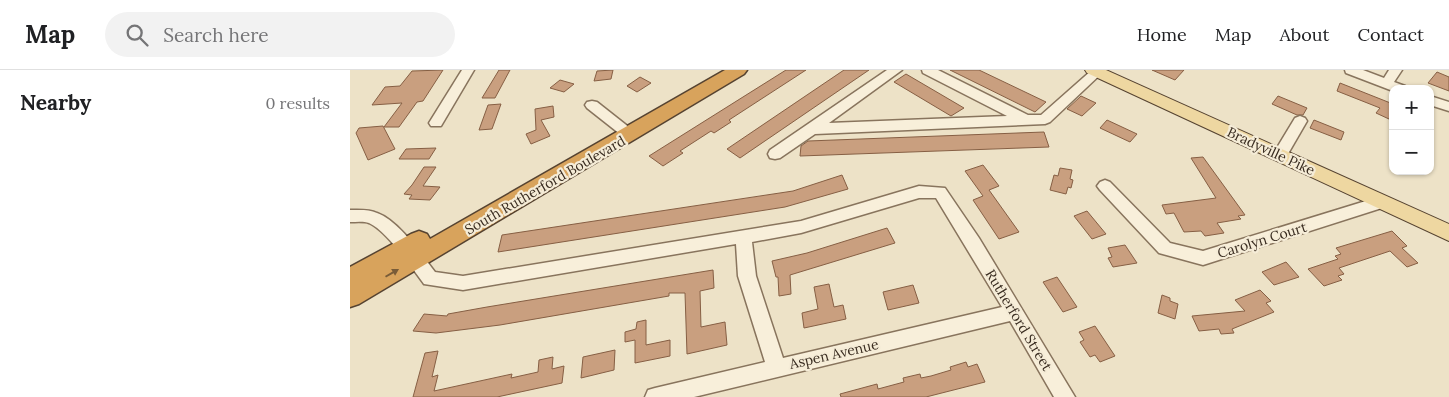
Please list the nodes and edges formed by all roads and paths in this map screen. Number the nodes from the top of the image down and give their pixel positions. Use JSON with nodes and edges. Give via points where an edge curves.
{"nodes":[{"id":1,"x":468,"y":70,"type":"edge"},
{"id":2,"x":715,"y":70,"type":"edge"},
{"id":3,"x":738,"y":70,"type":"edge"},
{"id":4,"x":896,"y":70,"type":"edge"},
{"id":5,"x":928,"y":70,"type":"edge"},
{"id":6,"x":1351,"y":70,"type":"edge"},
{"id":7,"x":1396,"y":70,"type":"edge"},
{"id":8,"x":1095,"y":71,"type":"edge"},
{"id":9,"x":1386,"y":84,"type":"junction"},
{"id":10,"x":1389,"y":85,"type":"edge"},
{"id":11,"x":1434,"y":101,"type":"edge"},
{"id":12,"x":592,"y":105,"type":"dead end"},
{"id":13,"x":1449,"y":107,"type":"edge"},
{"id":14,"x":1026,"y":120,"type":"junction"},
{"id":15,"x":1300,"y":121,"type":"dead end"},
{"id":16,"x":436,"y":123,"type":"dead end"},
{"id":17,"x":812,"y":129,"type":"junction"},
{"id":18,"x":624,"y":131,"type":"junction"},
{"id":19,"x":775,"y":154,"type":"dead end"},
{"id":20,"x":1280,"y":155,"type":"junction"},
{"id":21,"x":1105,"y":186,"type":"dead end"},
{"id":22,"x":1382,"y":202,"type":"junction"},
{"id":23,"x":350,"y":216,"type":"edge"},
{"id":24,"x":1449,"y":233,"type":"edge"},
{"id":25,"x":743,"y":236,"type":"junction"},
{"id":26,"x":410,"y":254,"type":"junction"},
{"id":27,"x":350,"y":279,"type":"edge"},
{"id":28,"x":350,"y":297,"type":"edge"},
{"id":29,"x":1013,"y":312,"type":"junction"},
{"id":30,"x":777,"y":368,"type":"junction"},
{"id":31,"x":655,"y":397,"type":"edge"},
{"id":32,"x":1065,"y":397,"type":"edge"}],
"edges":[{"from":1,"to":16,"type":"street"},
{"from":2,"to":18,"type":"highway","name":"South Rutherford Boulevard"},
{"from":3,"to":18,"type":"highway","name":"South Rutherford Boulevard"},
{"from":4,"to":17,"type":"street"},
{"from":5,"to":14,"type":"street"},
{"from":6,"to":9,"type":"street"},
{"from":7,"to":9,"type":"street"},
{"from":8,"to":14,"type":"street","via":[[1045,119]]},
{"from":8,"to":20,"type":"main road","name":"Bradyville Pike"},
{"from":9,"to":10,"type":"street"},
{"from":11,"to":13,"type":"street"},
{"from":12,"to":18,"type":"street"},
{"from":14,"to":17,"type":"street"},
{"from":15,"to":20,"type":"street"},
{"from":17,"to":19,"type":"street"},
{"from":18,"to":26,"type":"highway","name":"South Rutherford Boulevard"},
{"from":20,"to":22,"type":"main road","name":"Bradyville Pike"},
{"from":21,"to":22,"type":"street","name":"Carolyn Court","via":[[1164,248],[1203,258]]},
{"from":22,"to":24,"type":"main road","name":"Bradyville Pike"},
{"from":23,"to":26,"type":"street","via":[[372,216],[389,228]]},
{"from":25,"to":26,"type":"street","via":[[463,284],[430,280]]},
{"from":25,"to":29,"type":"street","name":"Rutherford Street","via":[[801,227],[919,192],[940,192]]},
{"from":25,"to":30,"type":"street","via":[[747,276]]},
{"from":26,"to":27,"type":"highway","name":"South Rutherford Boulevard"},
{"from":28,"to":26,"type":"highway","name":"South Rutherford Boulevard","one_way":true},
{"from":29,"to":30,"type":"street","name":"Aspen Avenue"},
{"from":29,"to":32,"type":"street","name":"Rutherford Street"},
{"from":30,"to":31,"type":"street","name":"Aspen Avenue"}]}
